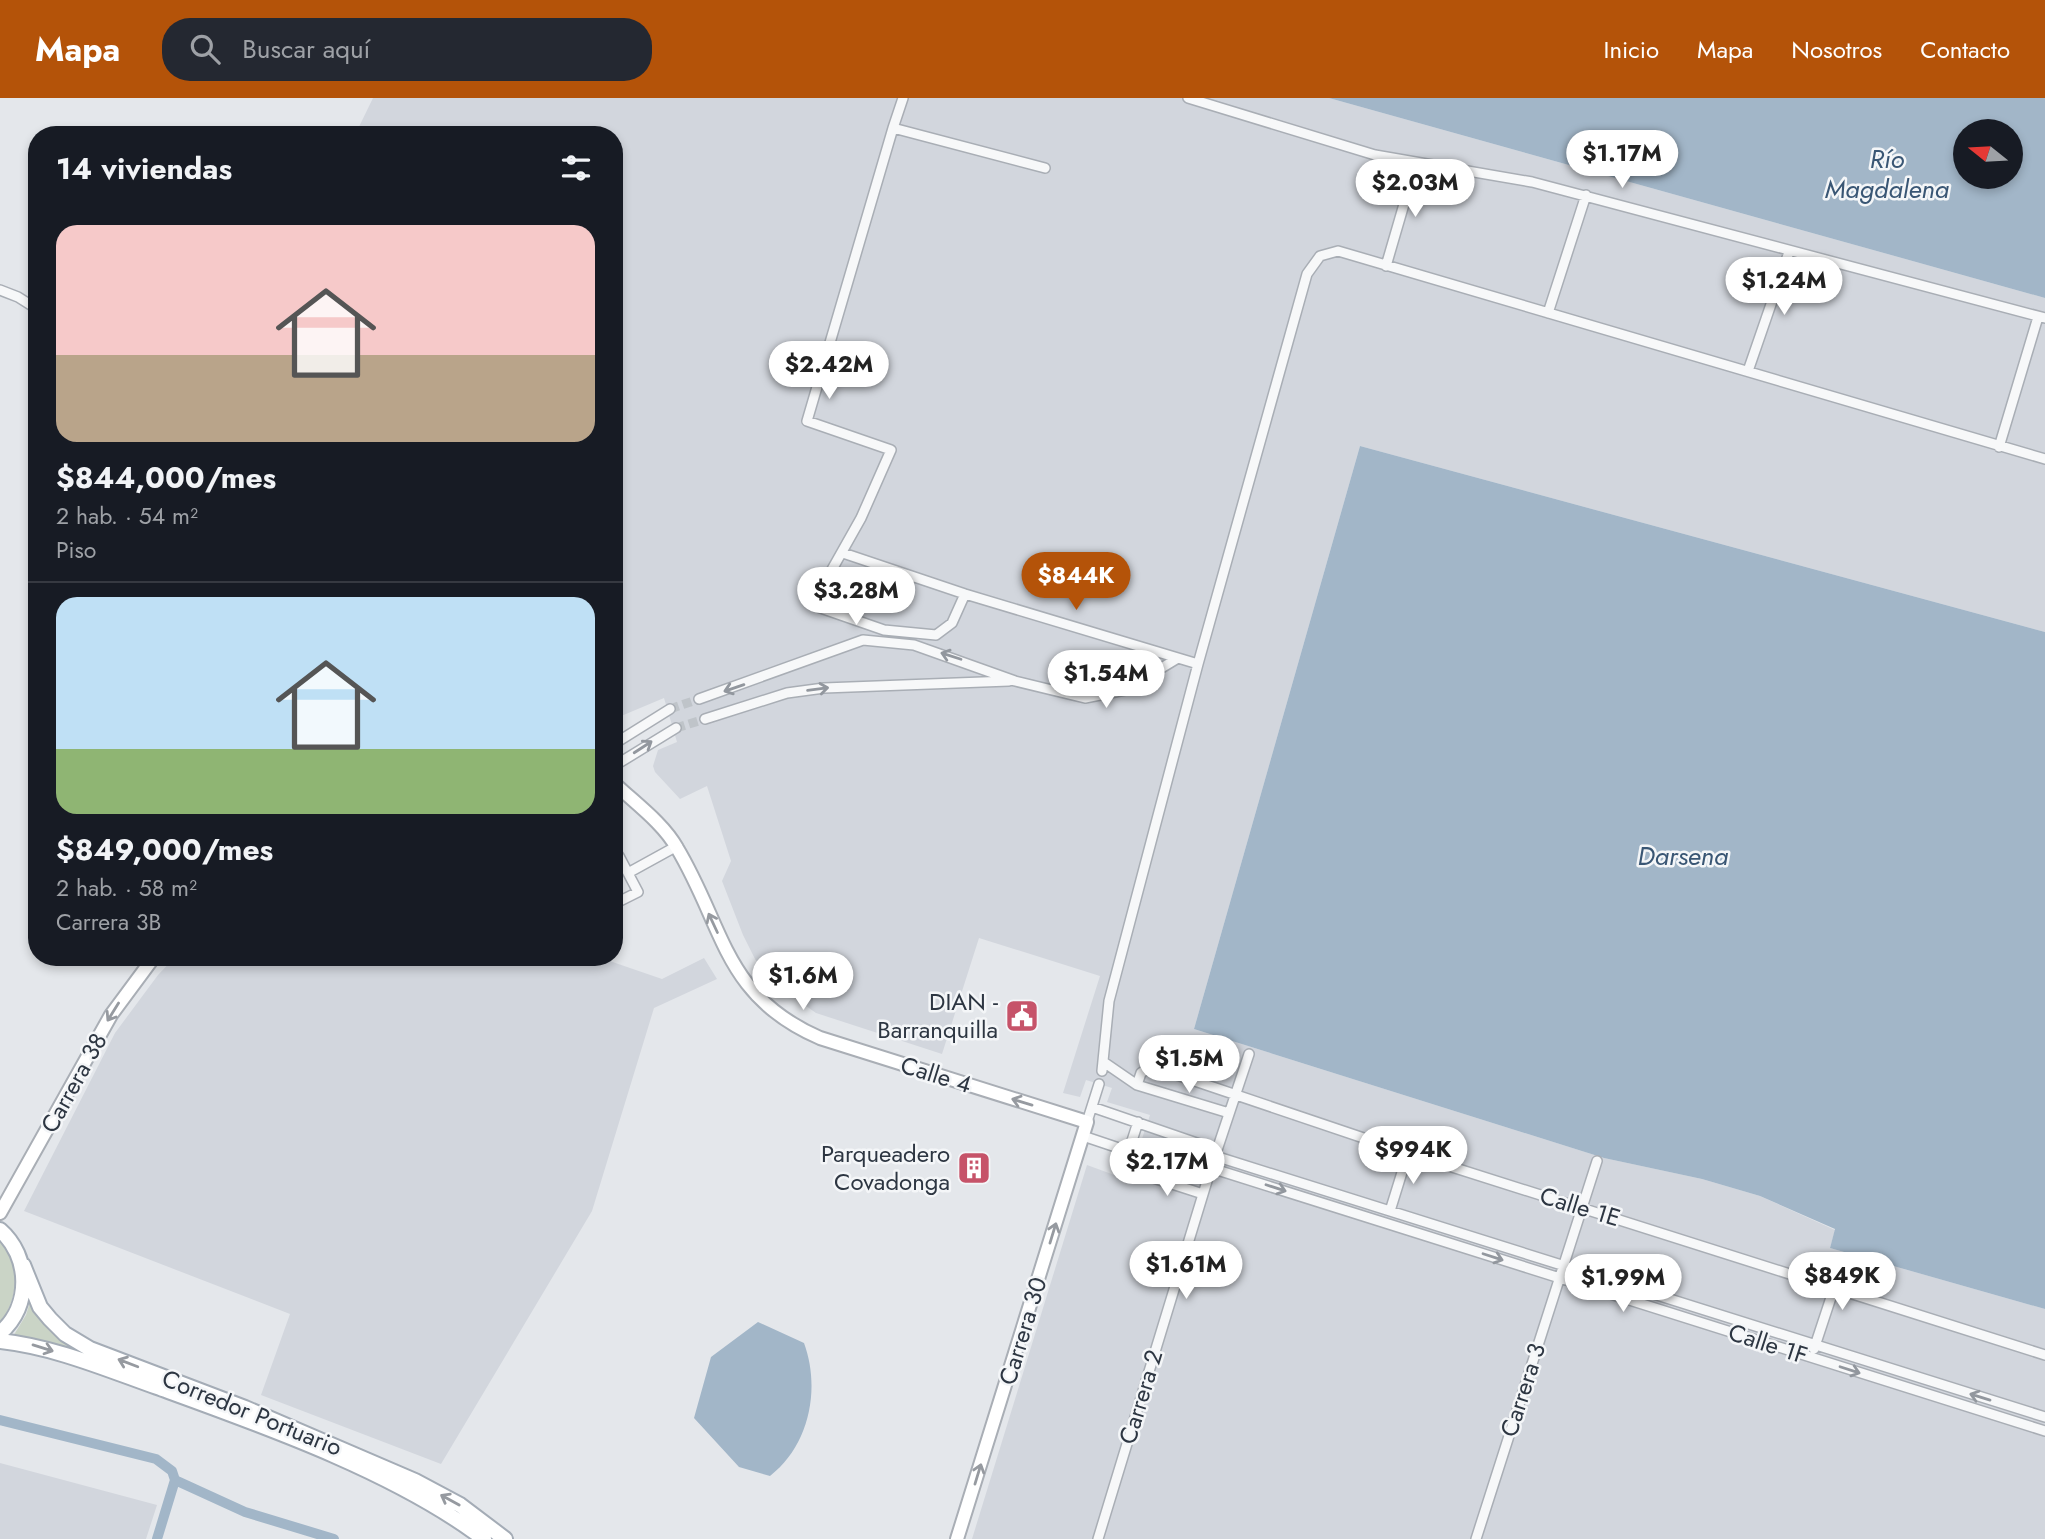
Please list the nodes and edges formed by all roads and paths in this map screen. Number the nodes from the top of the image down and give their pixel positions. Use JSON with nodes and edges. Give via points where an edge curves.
{"nodes":[{"id":1,"x":903,"y":98,"type":"edge"},
{"id":2,"x":1188,"y":98,"type":"edge"},
{"id":3,"x":893,"y":128,"type":"junction"},
{"id":4,"x":1416,"y":163,"type":"junction"},
{"id":5,"x":1045,"y":168,"type":"dead end"},
{"id":6,"x":1586,"y":195,"type":"junction"},
{"id":7,"x":1788,"y":252,"type":"junction"},
{"id":8,"x":1386,"y":266,"type":"junction"},
{"id":9,"x":0,"y":290,"type":"edge"},
{"id":10,"x":28,"y":304,"type":"edge"},
{"id":11,"x":1548,"y":313,"type":"junction"},
{"id":12,"x":2042,"y":318,"type":"edge"},
{"id":13,"x":1748,"y":371,"type":"junction"},
{"id":14,"x":1999,"y":447,"type":"junction"},
{"id":15,"x":2045,"y":459,"type":"edge"},
{"id":16,"x":843,"y":553,"type":"junction"},
{"id":17,"x":965,"y":594,"type":"junction"},
{"id":18,"x":1178,"y":658,"type":"junction"},
{"id":19,"x":1198,"y":664,"type":"junction"},
{"id":20,"x":1014,"y":681,"type":"junction"},
{"id":21,"x":699,"y":699,"type":"tunnel mouth"},
{"id":22,"x":670,"y":709,"type":"tunnel mouth"},
{"id":23,"x":705,"y":719,"type":"tunnel mouth"},
{"id":24,"x":676,"y":728,"type":"tunnel mouth"},
{"id":25,"x":623,"y":738,"type":"edge"},
{"id":26,"x":623,"y":760,"type":"edge"},
{"id":27,"x":623,"y":792,"type":"edge"},
{"id":28,"x":677,"y":846,"type":"junction"},
{"id":29,"x":623,"y":864,"type":"edge"},
{"id":30,"x":628,"y":873,"type":"junction"},
{"id":31,"x":623,"y":900,"type":"edge"},
{"id":32,"x":147,"y":966,"type":"edge"},
{"id":33,"x":1249,"y":1054,"type":"dead end"},
{"id":34,"x":1099,"y":1084,"type":"dead end"},
{"id":35,"x":1137,"y":1085,"type":"junction"},
{"id":36,"x":1235,"y":1094,"type":"junction"},
{"id":37,"x":1092,"y":1107,"type":"junction"},
{"id":38,"x":1229,"y":1113,"type":"junction"},
{"id":39,"x":1087,"y":1122,"type":"junction"},
{"id":40,"x":1138,"y":1122,"type":"junction"},
{"id":41,"x":1083,"y":1136,"type":"junction"},
{"id":42,"x":1129,"y":1150,"type":"junction"},
{"id":43,"x":1216,"y":1153,"type":"junction"},
{"id":44,"x":1408,"y":1153,"type":"junction"},
{"id":45,"x":1597,"y":1161,"type":"dead end"},
{"id":46,"x":1211,"y":1168,"type":"junction"},
{"id":47,"x":1141,"y":1174,"type":"dead end"},
{"id":48,"x":1208,"y":1178,"type":"junction"},
{"id":49,"x":1203,"y":1194,"type":"junction"},
{"id":50,"x":1582,"y":1208,"type":"junction"},
{"id":51,"x":1390,"y":1211,"type":"junction"},
{"id":52,"x":0,"y":1213,"type":"edge"},
{"id":53,"x":1409,"y":1217,"type":"junction"},
{"id":54,"x":1405,"y":1229,"type":"junction"},
{"id":55,"x":0,"y":1230,"type":"edge"},
{"id":56,"x":1844,"y":1258,"type":"dead end"},
{"id":57,"x":23,"y":1265,"type":"junction"},
{"id":58,"x":1562,"y":1267,"type":"junction"},
{"id":59,"x":1559,"y":1278,"type":"junction"},
{"id":60,"x":1834,"y":1288,"type":"junction"},
{"id":61,"x":1733,"y":1321,"type":"junction"},
{"id":62,"x":1730,"y":1332,"type":"junction"},
{"id":63,"x":0,"y":1333,"type":"edge"},
{"id":64,"x":0,"y":1341,"type":"edge"},
{"id":65,"x":1815,"y":1346,"type":"junction"},
{"id":66,"x":2045,"y":1355,"type":"edge"},
{"id":67,"x":1812,"y":1357,"type":"junction"},
{"id":68,"x":2045,"y":1417,"type":"edge"},
{"id":69,"x":2045,"y":1431,"type":"edge"},
{"id":70,"x":484,"y":1539,"type":"edge"},
{"id":71,"x":505,"y":1539,"type":"edge"},
{"id":72,"x":957,"y":1539,"type":"edge"},
{"id":73,"x":1098,"y":1539,"type":"edge"},
{"id":74,"x":1476,"y":1539,"type":"edge"}],
"edges":[{"from":1,"to":3,"type":"street"},
{"from":2,"to":4,"type":"street","via":[[1375,155]]},
{"from":3,"to":5,"type":"street"},
{"from":3,"to":16,"type":"street","via":[[807,421],[891,450]]},
{"from":4,"to":6,"type":"street"},
{"from":4,"to":8,"type":"street"},
{"from":6,"to":7,"type":"street"},
{"from":6,"to":11,"type":"street"},
{"from":7,"to":12,"type":"street"},
{"from":7,"to":13,"type":"street"},
{"from":8,"to":11,"type":"street"},
{"from":8,"to":19,"type":"street","via":[[1338,251],[1311,264]]},
{"from":9,"to":10,"type":"street"},
{"from":11,"to":13,"type":"street"},
{"from":12,"to":14,"type":"street"},
{"from":13,"to":14,"type":"street"},
{"from":14,"to":15,"type":"street"},
{"from":16,"to":17,"type":"street"},
{"from":16,"to":17,"type":"street","via":[[812,605],[857,622],[901,633],[936,635],[952,623]]},
{"from":17,"to":18,"type":"street"},
{"from":18,"to":19,"type":"street"},
{"from":18,"to":20,"type":"street","via":[[1125,690],[1097,697]]},
{"from":19,"to":35,"type":"street","via":[[1109,1002],[1104,1067]]},
{"from":20,"to":21,"type":"street","one_way":true,"via":[[914,645],[863,640]]},
{"from":23,"to":20,"type":"street","one_way":true,"via":[[787,693],[824,688]]},
{"from":22,"to":25,"type":"street"},
{"from":26,"to":24,"type":"street","one_way":true},
{"from":27,"to":28,"type":"street","name":"Calle 4"},
{"from":28,"to":30,"type":"street"},
{"from":39,"to":28,"type":"street","name":"Calle 4","one_way":true,"via":[[820,1038],[781,1018],[752,992],[732,965]]},
{"from":29,"to":30,"type":"street"},
{"from":30,"to":31,"type":"street","via":[[638,892]]},
{"from":32,"to":52,"type":"street","name":"Carrera 38","one_way":true,"via":[[111,1015]]},
{"from":33,"to":36,"type":"street","name":"Carrera 2"},
{"from":34,"to":37,"type":"street"},
{"from":35,"to":36,"type":"street","name":"Calle 1E","via":[[1143,1069],[1148,1068]]},
{"from":35,"to":38,"type":"street"},
{"from":36,"to":38,"type":"street","name":"Carrera 2"},
{"from":36,"to":44,"type":"street","name":"Calle 1E"},
{"from":37,"to":39,"type":"street"},
{"from":37,"to":40,"type":"street","name":"Calle 1F"},
{"from":38,"to":43,"type":"street","name":"Carrera 2"},
{"from":39,"to":41,"type":"street","name":"Carrera 30"},
{"from":40,"to":42,"type":"street"},
{"from":40,"to":43,"type":"street","name":"Calle 1F"},
{"from":41,"to":42,"type":"street"},
{"from":72,"to":41,"type":"street","name":"Carrera 30","one_way":true},
{"from":42,"to":48,"type":"street"},
{"from":43,"to":46,"type":"street","name":"Carrera 2"},
{"from":43,"to":51,"type":"street","name":"Calle 1F"},
{"from":44,"to":50,"type":"street","name":"Calle 1E"},
{"from":44,"to":51,"type":"street"},
{"from":45,"to":50,"type":"street","name":"Carrera 3"},
{"from":46,"to":48,"type":"street","name":"Carrera 2"},
{"from":46,"to":54,"type":"street","name":"Calle 1F","one_way":true},
{"from":47,"to":49,"type":"street"},
{"from":48,"to":49,"type":"street","name":"Carrera 2"},
{"from":49,"to":73,"type":"street","name":"Carrera 2"},
{"from":50,"to":58,"type":"street","name":"Carrera 3"},
{"from":50,"to":60,"type":"street","name":"Calle 1E"},
{"from":51,"to":53,"type":"street","name":"Calle 1F"},
{"from":53,"to":54,"type":"street"},
{"from":53,"to":58,"type":"street","name":"Calle 1F"},
{"from":54,"to":59,"type":"street","name":"Calle 1F","one_way":true},
{"from":55,"to":57,"type":"main road","name":"Corredor Portuario"},
{"from":56,"to":60,"type":"street"},
{"from":57,"to":63,"type":"main road","via":[[21,1300],[15,1316]]},
{"from":71,"to":57,"type":"main road","name":"Corredor Portuario","one_way":true,"via":[[460,1505],[415,1481],[245,1408],[90,1349],[65,1334],[40,1307]]},
{"from":58,"to":59,"type":"street","name":"Carrera 3"},
{"from":58,"to":61,"type":"street","name":"Calle 1F"},
{"from":59,"to":62,"type":"street","name":"Calle 1F"},
{"from":59,"to":74,"type":"street","name":"Carrera 3"},
{"from":60,"to":65,"type":"street"},
{"from":60,"to":66,"type":"street","name":"Calle 1E"},
{"from":61,"to":62,"type":"street"},
{"from":61,"to":65,"type":"street","name":"Calle 1F"},
{"from":62,"to":67,"type":"street","name":"Calle 1F"},
{"from":64,"to":70,"type":"main road","name":"Corredor Portuario","one_way":true,"via":[[35,1345],[233,1415],[411,1493]]},
{"from":65,"to":67,"type":"street"},
{"from":68,"to":65,"type":"street","name":"Calle 1F","one_way":true},
{"from":67,"to":69,"type":"street","name":"Calle 1F","one_way":true}]}
